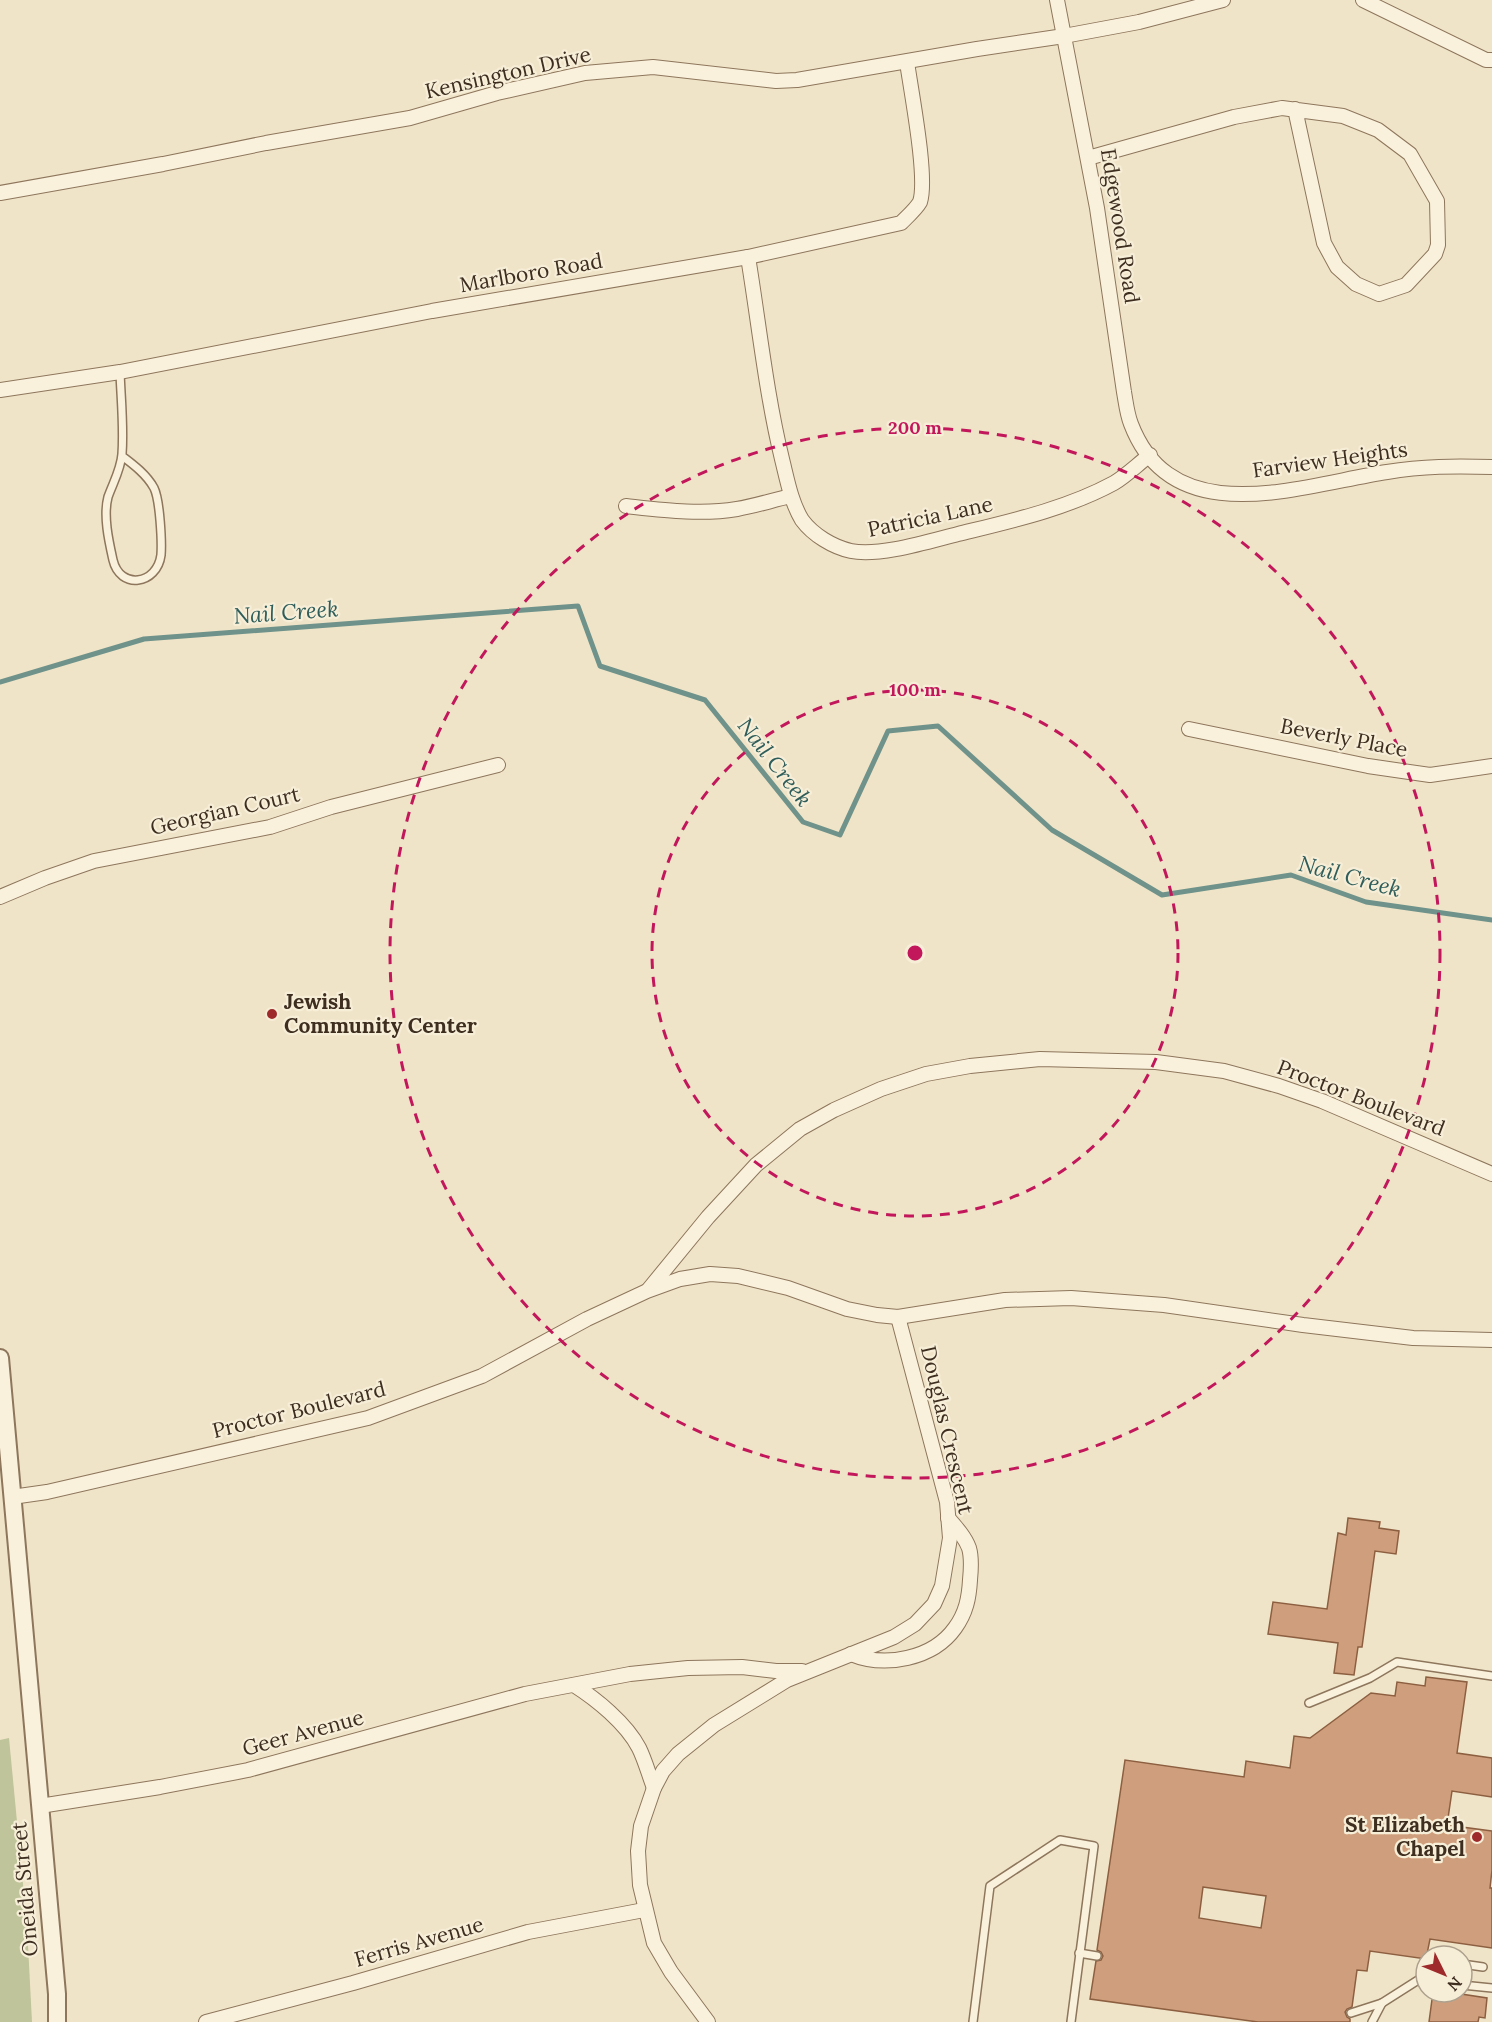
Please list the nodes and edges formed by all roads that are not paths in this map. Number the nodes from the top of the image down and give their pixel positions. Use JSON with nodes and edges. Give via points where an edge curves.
{"nodes":[{"id":1,"x":1057,"y":0,"type":"edge"},
{"id":2,"x":1223,"y":0,"type":"edge"},
{"id":3,"x":1363,"y":0,"type":"edge"},
{"id":4,"x":1064,"y":36,"type":"junction"},
{"id":5,"x":1492,"y":60,"type":"edge"},
{"id":6,"x":907,"y":62,"type":"junction"},
{"id":7,"x":1295,"y":110,"type":"junction"},
{"id":8,"x":1088,"y":158,"type":"junction"},
{"id":9,"x":0,"y":193,"type":"edge"},
{"id":10,"x":748,"y":257,"type":"junction"},
{"id":11,"x":120,"y":372,"type":"junction"},
{"id":12,"x":0,"y":390,"type":"edge"},
{"id":13,"x":1150,"y":455,"type":"junction"},
{"id":14,"x":122,"y":456,"type":"junction"},
{"id":15,"x":1492,"y":467,"type":"edge"},
{"id":16,"x":791,"y":496,"type":"junction"},
{"id":17,"x":626,"y":506,"type":"dead end"},
{"id":18,"x":1189,"y":729,"type":"dead end"},
{"id":19,"x":498,"y":765,"type":"dead end"},
{"id":20,"x":1492,"y":766,"type":"edge"},
{"id":21,"x":0,"y":897,"type":"edge"},
{"id":22,"x":1492,"y":1174,"type":"edge"},
{"id":23,"x":647,"y":1291,"type":"junction"},
{"id":24,"x":898,"y":1317,"type":"junction"},
{"id":25,"x":1492,"y":1340,"type":"edge"},
{"id":26,"x":0,"y":1358,"type":"edge"},
{"id":27,"x":12,"y":1497,"type":"junction"},
{"id":28,"x":948,"y":1518,"type":"junction"},
{"id":29,"x":851,"y":1654,"type":"junction"},
{"id":30,"x":810,"y":1671,"type":"junction"},
{"id":31,"x":1492,"y":1676,"type":"edge"},
{"id":32,"x":574,"y":1685,"type":"junction"},
{"id":33,"x":1309,"y":1703,"type":"dead end"},
{"id":34,"x":654,"y":1788,"type":"junction"},
{"id":35,"x":40,"y":1806,"type":"junction"},
{"id":36,"x":644,"y":1910,"type":"junction"},
{"id":37,"x":1079,"y":1953,"type":"junction"},
{"id":38,"x":1096,"y":1956,"type":"dead end"},
{"id":39,"x":1474,"y":1966,"type":"edge"},
{"id":40,"x":1483,"y":1967,"type":"dead end"},
{"id":41,"x":1414,"y":1983,"type":"edge"},
{"id":42,"x":1474,"y":1986,"type":"edge"},
{"id":43,"x":1492,"y":1988,"type":"edge"},
{"id":44,"x":1382,"y":2003,"type":"junction"},
{"id":45,"x":1351,"y":2013,"type":"dead end"},
{"id":46,"x":57,"y":2022,"type":"edge"},
{"id":47,"x":206,"y":2022,"type":"edge"},
{"id":48,"x":708,"y":2022,"type":"edge"},
{"id":49,"x":973,"y":2022,"type":"edge"},
{"id":50,"x":1071,"y":2022,"type":"edge"},
{"id":51,"x":1372,"y":2022,"type":"edge"}],
"edges":[{"from":1,"to":4,"type":"street","name":"Edgewood Road"},
{"from":2,"to":4,"type":"street","name":"Kensington Drive"},
{"from":3,"to":5,"type":"street"},
{"from":4,"to":6,"type":"street","name":"Kensington Drive"},
{"from":4,"to":8,"type":"street","name":"Edgewood Road"},
{"from":6,"to":9,"type":"street","name":"Kensington Drive","via":[[776,81],[653,68],[585,73],[410,118]]},
{"from":6,"to":10,"type":"street","name":"Marlboro Road","via":[[921,168],[919,204],[902,223]]},
{"from":7,"to":7,"type":"street","via":[[1343,116],[1378,130],[1410,154],[1437,201],[1438,245],[1436,254],[1406,285],[1379,294],[1356,284],[1337,267],[1324,243]]},
{"from":7,"to":8,"type":"street","via":[[1282,108],[1234,117]]},
{"from":8,"to":13,"type":"street","name":"Edgewood Road","via":[[1124,392],[1131,423]]},
{"from":10,"to":11,"type":"street","name":"Marlboro Road","via":[[432,310]]},
{"from":10,"to":16,"type":"street","name":"Patricia Lane","via":[[775,429]]},
{"from":11,"to":12,"type":"street","name":"Marlboro Road"},
{"from":11,"to":14,"type":"lane"},
{"from":13,"to":15,"type":"street","name":"Farview Heights","via":[[1176,479],[1212,493],[1263,494],[1445,465]]},
{"from":13,"to":16,"type":"street","name":"Patricia Lane","via":[[1116,482],[1078,500],[1009,521],[867,553],[849,551],[822,539],[802,519]]},
{"from":14,"to":14,"type":"lane","via":[[107,500],[113,562],[126,579],[146,580],[160,563],[163,538],[155,489]]},
{"from":16,"to":17,"type":"street","via":[[737,509],[703,512]]},
{"from":18,"to":20,"type":"street","name":"Beverly Place","via":[[1430,775]]},
{"from":19,"to":21,"type":"street","name":"Georgian Court","via":[[270,826],[94,861]]},
{"from":22,"to":23,"type":"street","name":"Proctor Boulevard","via":[[1322,1101],[1224,1071],[1156,1062],[1040,1059],[970,1066],[926,1074],[881,1089],[801,1129],[756,1166],[708,1216]]},
{"from":23,"to":24,"type":"street","name":"Proctor Boulevard","via":[[710,1274],[738,1276],[788,1288],[847,1309]]},
{"from":23,"to":27,"type":"street","name":"Proctor Boulevard","via":[[482,1376],[368,1418]]},
{"from":24,"to":25,"type":"street","name":"Proctor Boulevard","via":[[1005,1300],[1071,1298],[1164,1305],[1413,1338]]},
{"from":24,"to":28,"type":"street","name":"Douglas Crescent"},
{"from":26,"to":27,"type":"street","name":"Oneida Street"},
{"from":27,"to":35,"type":"street","name":"Oneida Street"},
{"from":28,"to":29,"type":"street","name":"Douglas Crescent","via":[[950,1538],[942,1586],[934,1604],[901,1633]]},
{"from":28,"to":29,"type":"street","via":[[964,1538],[971,1559],[967,1606],[957,1626],[943,1641],[908,1657],[882,1662]]},
{"from":29,"to":30,"type":"street","name":"Douglas Crescent"},
{"from":30,"to":32,"type":"street","name":"Geer Avenue","via":[[688,1668]]},
{"from":30,"to":34,"type":"street","name":"Douglas Crescent","via":[[787,1680],[714,1725],[678,1754]]},
{"from":31,"to":33,"type":"lane","via":[[1397,1662],[1370,1678]]},
{"from":32,"to":34,"type":"street","via":[[613,1715],[638,1747]]},
{"from":32,"to":35,"type":"street","name":"Geer Avenue","via":[[248,1770]]},
{"from":34,"to":36,"type":"street","name":"Douglas Crescent","via":[[638,1851]]},
{"from":35,"to":46,"type":"street","name":"Oneida Street"},
{"from":36,"to":47,"type":"street","name":"Ferris Avenue","via":[[528,1932]]},
{"from":36,"to":48,"type":"street","name":"Douglas Crescent","via":[[654,1943]]},
{"from":37,"to":38,"type":"lane"},
{"from":37,"to":49,"type":"lane","via":[[1094,1846],[1060,1840],[990,1886]]},
{"from":37,"to":50,"type":"lane"},
{"from":39,"to":40,"type":"lane"},
{"from":41,"to":44,"type":"lane"},
{"from":42,"to":43,"type":"lane"},
{"from":44,"to":45,"type":"lane"},
{"from":44,"to":51,"type":"lane"}]}
